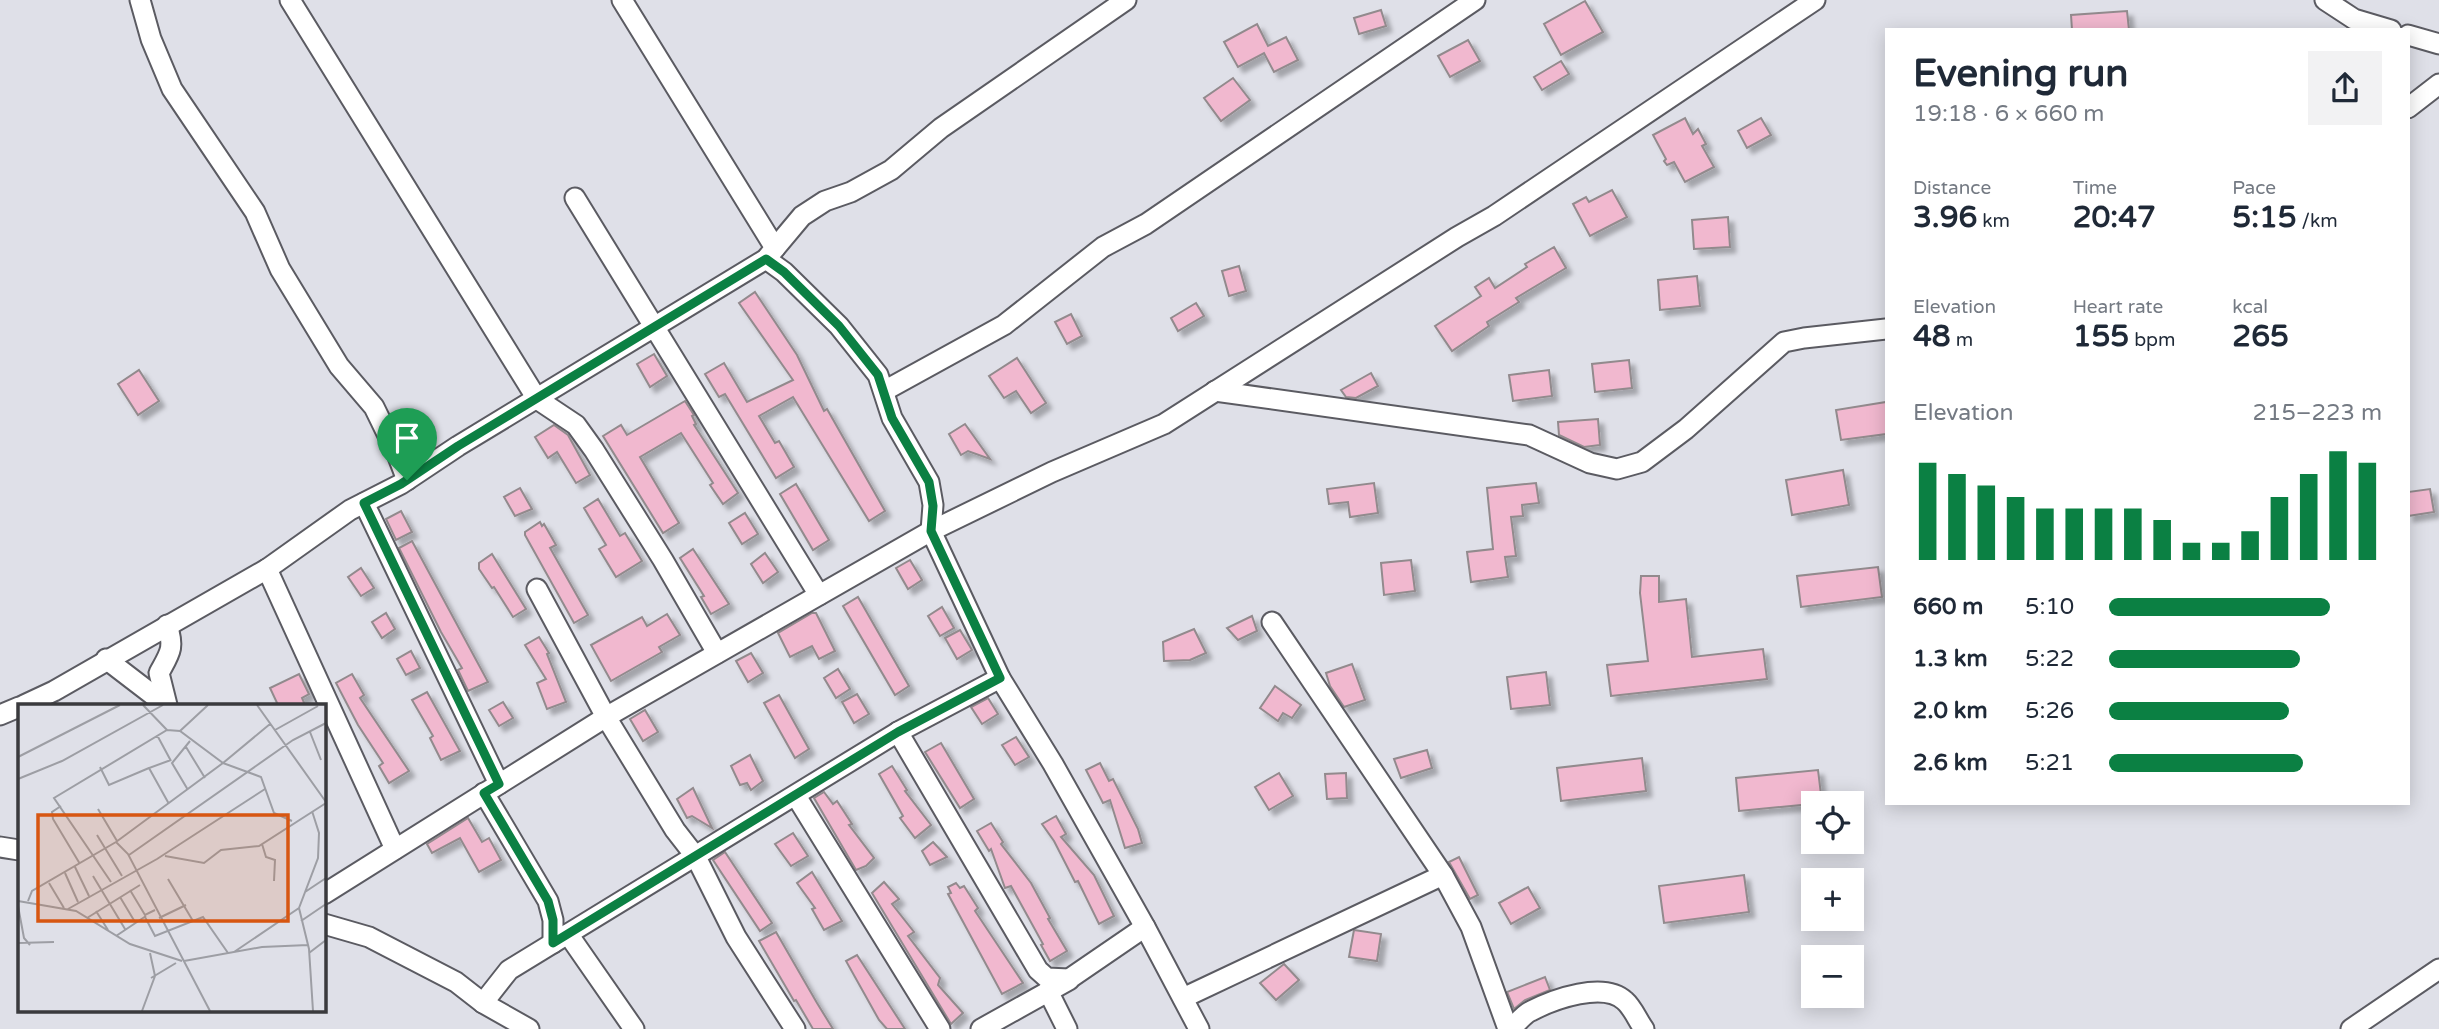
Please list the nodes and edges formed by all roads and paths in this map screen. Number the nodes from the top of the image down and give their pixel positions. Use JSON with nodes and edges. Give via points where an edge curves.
{"nodes":[{"id":1,"x":140,"y":0,"type":"edge"},
{"id":2,"x":290,"y":0,"type":"edge"},
{"id":3,"x":622,"y":0,"type":"edge"},
{"id":4,"x":1126,"y":0,"type":"edge"},
{"id":5,"x":1475,"y":0,"type":"edge"},
{"id":6,"x":1815,"y":0,"type":"edge"},
{"id":7,"x":2325,"y":0,"type":"edge"},
{"id":8,"x":2384,"y":28,"type":"edge"},
{"id":9,"x":2410,"y":36,"type":"edge"},
{"id":10,"x":2439,"y":44,"type":"edge"},
{"id":11,"x":2439,"y":85,"type":"edge"},
{"id":12,"x":2410,"y":107,"type":"edge"},
{"id":13,"x":575,"y":198,"type":"dead end"},
{"id":14,"x":770,"y":254,"type":"junction"},
{"id":15,"x":655,"y":328,"type":"junction"},
{"id":16,"x":1885,"y":329,"type":"edge"},
{"id":17,"x":884,"y":391,"type":"junction"},
{"id":18,"x":1214,"y":391,"type":"junction"},
{"id":19,"x":537,"y":399,"type":"junction"},
{"id":20,"x":407,"y":480,"type":"junction"},
{"id":21,"x":364,"y":503,"type":"junction"},
{"id":22,"x":931,"y":531,"type":"junction"},
{"id":23,"x":267,"y":569,"type":"junction"},
{"id":24,"x":537,"y":589,"type":"dead end"},
{"id":25,"x":819,"y":595,"type":"junction"},
{"id":26,"x":1272,"y":622,"type":"dead end"},
{"id":27,"x":167,"y":625,"type":"junction"},
{"id":28,"x":717,"y":653,"type":"junction"},
{"id":29,"x":106,"y":659,"type":"junction"},
{"id":30,"x":1000,"y":678,"type":"junction"},
{"id":31,"x":25,"y":704,"type":"edge"},
{"id":32,"x":166,"y":704,"type":"edge"},
{"id":33,"x":167,"y":704,"type":"edge"},
{"id":34,"x":18,"y":707,"type":"edge"},
{"id":35,"x":0,"y":715,"type":"edge"},
{"id":36,"x":606,"y":717,"type":"junction"},
{"id":37,"x":898,"y":732,"type":"junction"},
{"id":38,"x":491,"y":789,"type":"junction"},
{"id":39,"x":796,"y":796,"type":"junction"},
{"id":40,"x":0,"y":847,"type":"edge"},
{"id":41,"x":396,"y":849,"type":"junction"},
{"id":42,"x":18,"y":850,"type":"edge"},
{"id":43,"x":696,"y":857,"type":"junction"},
{"id":44,"x":1443,"y":875,"type":"junction"},
{"id":45,"x":326,"y":893,"type":"edge"},
{"id":46,"x":326,"y":924,"type":"edge"},
{"id":47,"x":1145,"y":927,"type":"junction"},
{"id":48,"x":561,"y":939,"type":"junction"},
{"id":49,"x":2439,"y":969,"type":"edge"},
{"id":50,"x":1069,"y":979,"type":"junction"},
{"id":51,"x":1048,"y":991,"type":"junction"},
{"id":52,"x":1183,"y":998,"type":"junction"},
{"id":53,"x":483,"y":1003,"type":"junction"},
{"id":54,"x":529,"y":1029,"type":"edge"},
{"id":55,"x":634,"y":1029,"type":"edge"},
{"id":56,"x":795,"y":1029,"type":"edge"},
{"id":57,"x":940,"y":1029,"type":"edge"},
{"id":58,"x":981,"y":1029,"type":"edge"},
{"id":59,"x":1067,"y":1029,"type":"edge"},
{"id":60,"x":1199,"y":1029,"type":"edge"},
{"id":61,"x":1510,"y":1029,"type":"edge"},
{"id":62,"x":1644,"y":1029,"type":"edge"},
{"id":63,"x":2351,"y":1029,"type":"edge"}],
"edges":[{"from":1,"to":20,"type":"street","via":[[172,89],[255,212],[280,269],[339,366],[374,407]]},
{"from":2,"to":19,"type":"street"},
{"from":3,"to":14,"type":"street"},
{"from":4,"to":14,"type":"street","via":[[941,128],[891,170],[802,216]]},
{"from":5,"to":17,"type":"street","via":[[1146,224],[1103,247],[1004,324]]},
{"from":6,"to":18,"type":"street","via":[[1494,216]]},
{"from":7,"to":8,"type":"street","via":[[2354,19]]},
{"from":9,"to":10,"type":"street"},
{"from":11,"to":12,"type":"street"},
{"from":13,"to":15,"type":"street"},
{"from":14,"to":15,"type":"street"},
{"from":14,"to":17,"type":"street","via":[[839,326],[878,375]]},
{"from":15,"to":19,"type":"street"},
{"from":15,"to":25,"type":"street"},
{"from":16,"to":18,"type":"street","via":[[1784,342],[1686,429],[1642,462],[1617,469],[1590,463],[1529,435]]},
{"from":17,"to":22,"type":"street","via":[[892,418],[929,482]]},
{"from":18,"to":22,"type":"street","via":[[1164,424]]},
{"from":19,"to":20,"type":"street"},
{"from":19,"to":28,"type":"street","via":[[576,425],[594,450]]},
{"from":20,"to":21,"type":"street"},
{"from":21,"to":23,"type":"street"},
{"from":21,"to":38,"type":"street"},
{"from":22,"to":25,"type":"street"},
{"from":22,"to":30,"type":"street"},
{"from":23,"to":27,"type":"street"},
{"from":23,"to":41,"type":"street"},
{"from":24,"to":36,"type":"street"},
{"from":25,"to":28,"type":"street"},
{"from":26,"to":44,"type":"street"},
{"from":27,"to":29,"type":"street"},
{"from":27,"to":33,"type":"street","via":[[171,651],[159,673]]},
{"from":28,"to":36,"type":"street"},
{"from":29,"to":31,"type":"street"},
{"from":29,"to":32,"type":"street"},
{"from":30,"to":37,"type":"street"},
{"from":30,"to":47,"type":"street"},
{"from":34,"to":35,"type":"street"},
{"from":36,"to":38,"type":"street"},
{"from":36,"to":43,"type":"street"},
{"from":37,"to":39,"type":"street"},
{"from":37,"to":50,"type":"street","via":[[1038,970],[1047,978]]},
{"from":38,"to":41,"type":"street"},
{"from":38,"to":48,"type":"street","via":[[548,901]]},
{"from":39,"to":43,"type":"street"},
{"from":39,"to":57,"type":"street"},
{"from":40,"to":42,"type":"street"},
{"from":41,"to":45,"type":"street"},
{"from":43,"to":48,"type":"street"},
{"from":43,"to":56,"type":"street","via":[[736,937]]},
{"from":44,"to":52,"type":"street"},
{"from":44,"to":61,"type":"street","via":[[1471,927]]},
{"from":46,"to":53,"type":"street","via":[[369,937],[456,982]]},
{"from":47,"to":50,"type":"street"},
{"from":47,"to":52,"type":"street"},
{"from":48,"to":53,"type":"street","via":[[509,970]]},
{"from":48,"to":55,"type":"street"},
{"from":49,"to":63,"type":"street"},
{"from":50,"to":51,"type":"street"},
{"from":51,"to":58,"type":"street"},
{"from":51,"to":59,"type":"street"},
{"from":52,"to":60,"type":"street"},
{"from":53,"to":54,"type":"street"},
{"from":61,"to":62,"type":"street","via":[[1529,1011],[1596,991],[1625,1001]]}]}
